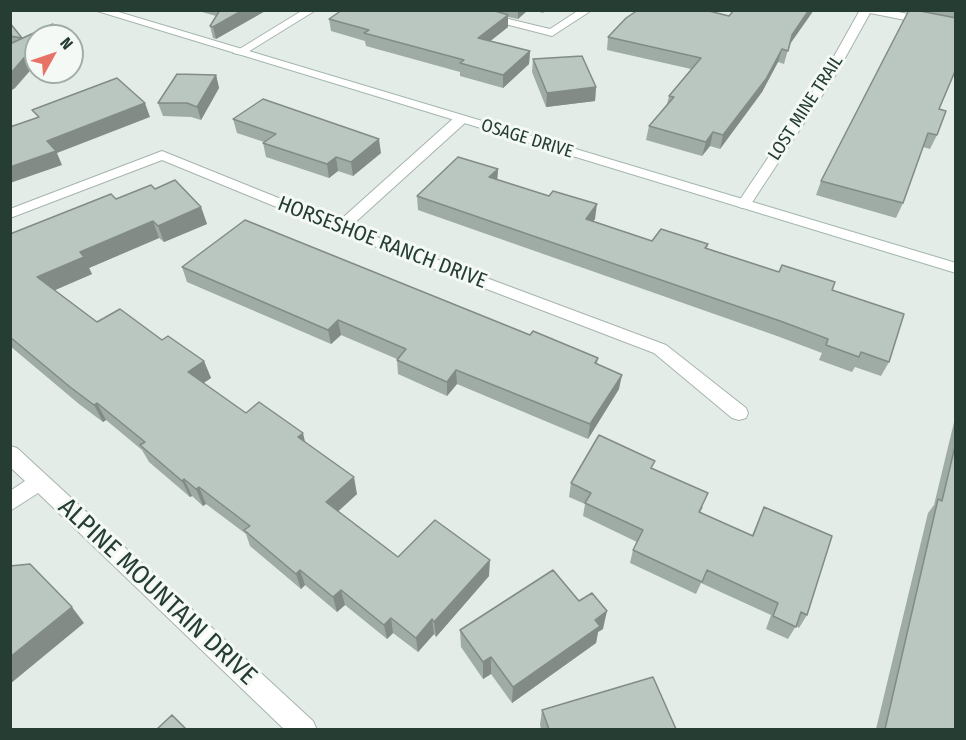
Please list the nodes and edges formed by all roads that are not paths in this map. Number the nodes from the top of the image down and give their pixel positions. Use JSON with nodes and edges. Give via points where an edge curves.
{"nodes":[{"id":1,"x":99,"y":10,"type":"edge"},
{"id":2,"x":311,"y":10,"type":"edge"},
{"id":3,"x":456,"y":10,"type":"edge"},
{"id":4,"x":587,"y":10,"type":"edge"},
{"id":5,"x":866,"y":10,"type":"edge"},
{"id":6,"x":871,"y":10,"type":"edge"},
{"id":7,"x":956,"y":27,"type":"edge"},
{"id":8,"x":239,"y":53,"type":"junction"},
{"id":9,"x":461,"y":119,"type":"junction"},
{"id":10,"x":744,"y":204,"type":"junction"},
{"id":11,"x":10,"y":214,"type":"edge"},
{"id":12,"x":340,"y":228,"type":"junction"},
{"id":13,"x":956,"y":268,"type":"edge"},
{"id":14,"x":739,"y":413,"type":"dead end"},
{"id":15,"x":10,"y":454,"type":"edge"},
{"id":16,"x":39,"y":482,"type":"junction"},
{"id":17,"x":10,"y":502,"type":"edge"},
{"id":18,"x":304,"y":729,"type":"edge"}],
"edges":[{"from":1,"to":8,"type":"street","name":"OSAGE DRIVE"},
{"from":2,"to":8,"type":"street"},
{"from":3,"to":4,"type":"street","via":[[552,33]]},
{"from":5,"to":10,"type":"street","name":"LOST MINE TRAIL","via":[[829,76]]},
{"from":6,"to":7,"type":"street"},
{"from":8,"to":9,"type":"street","name":"OSAGE DRIVE"},
{"from":9,"to":10,"type":"street","name":"OSAGE DRIVE"},
{"from":9,"to":12,"type":"street"},
{"from":10,"to":13,"type":"street","name":"OSAGE DRIVE"},
{"from":11,"to":12,"type":"street","name":"HORSESHOE RANCH DRIVE","via":[[162,155]]},
{"from":12,"to":14,"type":"street","name":"HORSESHOE RANCH DRIVE","via":[[660,349]]},
{"from":15,"to":16,"type":"street","name":"ALPINE MOUNTAIN DRIVE"},
{"from":16,"to":17,"type":"street"},
{"from":16,"to":18,"type":"street","name":"ALPINE MOUNTAIN DRIVE"}]}
